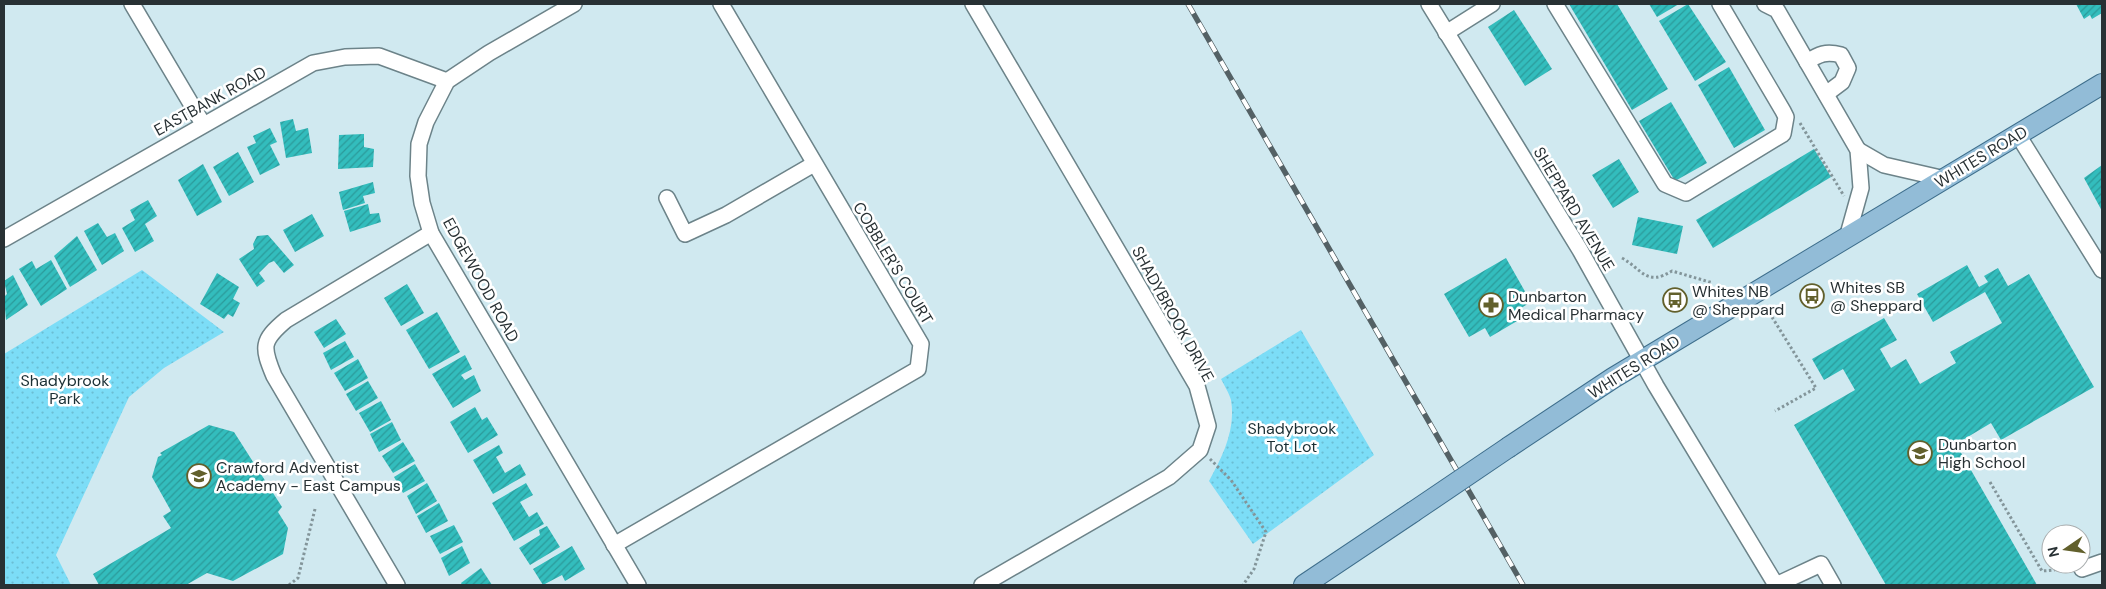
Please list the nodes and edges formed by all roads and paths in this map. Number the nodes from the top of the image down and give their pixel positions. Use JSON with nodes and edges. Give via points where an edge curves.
{"nodes":[{"id":1,"x":132,"y":4,"type":"edge"},
{"id":2,"x":574,"y":4,"type":"edge"},
{"id":3,"x":721,"y":4,"type":"edge"},
{"id":4,"x":973,"y":4,"type":"edge"},
{"id":5,"x":1429,"y":4,"type":"edge"},
{"id":6,"x":1492,"y":4,"type":"edge"},
{"id":7,"x":1555,"y":4,"type":"edge"},
{"id":8,"x":1720,"y":4,"type":"edge"},
{"id":9,"x":1776,"y":6,"type":"edge"},
{"id":10,"x":1446,"y":33,"type":"junction"},
{"id":11,"x":1807,"y":62,"type":"junction"},
{"id":12,"x":447,"y":82,"type":"junction"},
{"id":13,"x":2102,"y":84,"type":"edge"},
{"id":14,"x":1826,"y":94,"type":"junction"},
{"id":15,"x":1786,"y":118,"type":"junction"},
{"id":16,"x":203,"y":124,"type":"junction"},
{"id":17,"x":2018,"y":135,"type":"junction"},
{"id":18,"x":1858,"y":150,"type":"junction"},
{"id":19,"x":814,"y":164,"type":"junction"},
{"id":20,"x":1945,"y":179,"type":"junction"},
{"id":21,"x":667,"y":198,"type":"dead end"},
{"id":22,"x":1847,"y":201,"type":"dead end"},
{"id":23,"x":431,"y":233,"type":"junction"},
{"id":24,"x":4,"y":238,"type":"edge"},
{"id":25,"x":1847,"y":238,"type":"junction"},
{"id":26,"x":1622,"y":258,"type":"dead end"},
{"id":27,"x":2102,"y":270,"type":"edge"},
{"id":28,"x":1713,"y":283,"type":"dead end"},
{"id":29,"x":1772,"y":317,"type":"dead end"},
{"id":30,"x":1642,"y":362,"type":"junction"},
{"id":31,"x":1775,"y":412,"type":"dead end"},
{"id":32,"x":1200,"y":450,"type":"junction"},
{"id":33,"x":1990,"y":482,"type":"dead end"},
{"id":34,"x":315,"y":509,"type":"dead end"},
{"id":35,"x":614,"y":544,"type":"junction"},
{"id":36,"x":2041,"y":569,"type":"edge"},
{"id":37,"x":289,"y":585,"type":"edge"},
{"id":38,"x":397,"y":585,"type":"edge"},
{"id":39,"x":638,"y":585,"type":"edge"},
{"id":40,"x":982,"y":585,"type":"edge"},
{"id":41,"x":1243,"y":585,"type":"edge"},
{"id":42,"x":1304,"y":585,"type":"edge"},
{"id":43,"x":1776,"y":585,"type":"edge"},
{"id":44,"x":1833,"y":585,"type":"edge"}],
"edges":[{"from":1,"to":16,"type":"street"},
{"from":2,"to":12,"type":"street","name":"EDGEWOOD ROAD","via":[[488,53]]},
{"from":3,"to":19,"type":"street","name":"COBBLER'S COURT"},
{"from":4,"to":32,"type":"street","name":"SHADYBROOK DRIVE","via":[[1196,386],[1208,426]]},
{"from":5,"to":10,"type":"street","name":"SHEPPARD AVENUE"},
{"from":6,"to":10,"type":"street"},
{"from":7,"to":15,"type":"street","via":[[1665,184],[1686,193],[1783,134]]},
{"from":8,"to":15,"type":"street"},
{"from":9,"to":11,"type":"street"},
{"from":10,"to":30,"type":"street","name":"SHEPPARD AVENUE","via":[[1580,250]]},
{"from":11,"to":14,"type":"street"},
{"from":11,"to":14,"type":"street","via":[[1820,53],[1841,55],[1848,68],[1842,82]]},
{"from":12,"to":16,"type":"street","name":"EASTBANK ROAD","via":[[379,56],[337,58],[313,63]]},
{"from":12,"to":23,"type":"street","name":"EDGEWOOD ROAD","via":[[426,122],[419,144],[418,176]]},
{"from":13,"to":17,"type":"main road","name":"WHITES ROAD"},
{"from":14,"to":18,"type":"street"},
{"from":15,"to":22,"type":"path","via":[[1800,122]]},
{"from":16,"to":24,"type":"street","name":"EASTBANK ROAD"},
{"from":17,"to":20,"type":"main road","name":"WHITES ROAD"},
{"from":17,"to":27,"type":"street"},
{"from":18,"to":20,"type":"street","via":[[1884,165]]},
{"from":18,"to":25,"type":"street","via":[[1862,188]]},
{"from":19,"to":21,"type":"street","via":[[726,215],[685,234]]},
{"from":19,"to":35,"type":"street","name":"COBBLER'S COURT","via":[[921,344],[918,369]]},
{"from":20,"to":25,"type":"main road","name":"WHITES ROAD"},
{"from":23,"to":35,"type":"street","name":"EDGEWOOD ROAD"},
{"from":23,"to":38,"type":"street","via":[[286,320],[270,334],[264,353],[274,376]]},
{"from":25,"to":30,"type":"main road","name":"WHITES ROAD"},
{"from":26,"to":28,"type":"path","via":[[1639,273],[1651,278],[1672,271]]},
{"from":29,"to":31,"type":"path","via":[[1816,388]]},
{"from":30,"to":42,"type":"main road","name":"WHITES ROAD","bridge":true},
{"from":30,"to":43,"type":"street","name":"SHEPPARD AVENUE"},
{"from":32,"to":40,"type":"street","via":[[1169,477]]},
{"from":32,"to":41,"type":"path","via":[[1231,480],[1266,532],[1254,569]]},
{"from":33,"to":36,"type":"path"},
{"from":34,"to":37,"type":"path","via":[[298,578]]},
{"from":35,"to":39,"type":"street","name":"EDGEWOOD ROAD"},
{"from":43,"to":44,"type":"street","via":[[1821,564]]}]}
